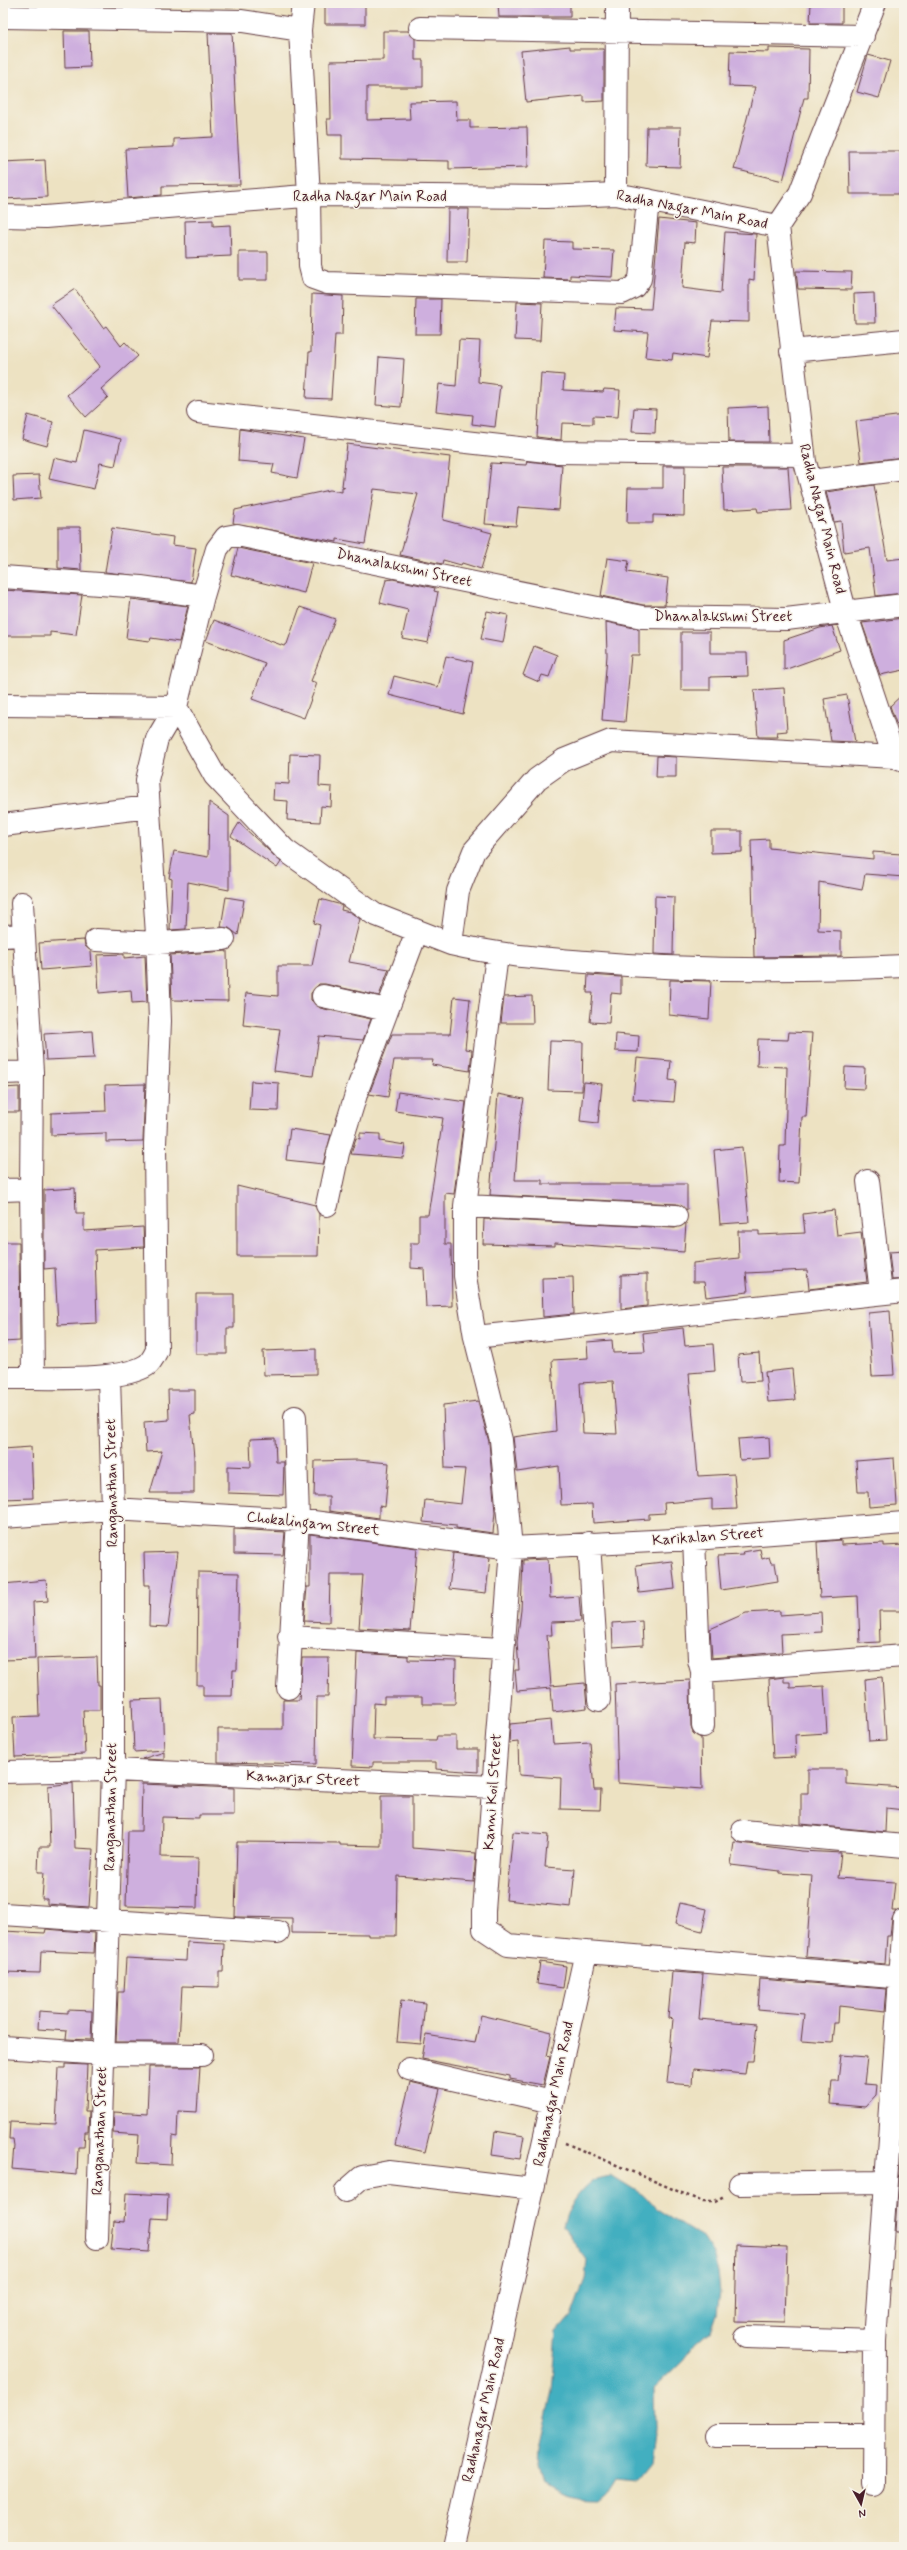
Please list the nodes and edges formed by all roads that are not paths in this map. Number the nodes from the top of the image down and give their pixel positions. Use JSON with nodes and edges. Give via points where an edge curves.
{"nodes":[{"id":1,"x":303,"y":3,"type":"edge"},
{"id":2,"x":617,"y":3,"type":"edge"},
{"id":3,"x":875,"y":3,"type":"edge"},
{"id":4,"x":3,"y":18,"type":"edge"},
{"id":5,"x":420,"y":28,"type":"dead end"},
{"id":6,"x":300,"y":30,"type":"junction"},
{"id":7,"x":617,"y":32,"type":"junction"},
{"id":8,"x":862,"y":36,"type":"junction"},
{"id":9,"x":616,"y":194,"type":"junction"},
{"id":10,"x":309,"y":196,"type":"junction"},
{"id":11,"x":648,"y":200,"type":"junction"},
{"id":12,"x":3,"y":216,"type":"edge"},
{"id":13,"x":778,"y":226,"type":"junction"},
{"id":14,"x":904,"y":340,"type":"edge"},
{"id":15,"x":791,"y":351,"type":"junction"},
{"id":16,"x":198,"y":412,"type":"dead end"},
{"id":17,"x":804,"y":455,"type":"junction"},
{"id":18,"x":904,"y":469,"type":"edge"},
{"id":19,"x":811,"y":481,"type":"junction"},
{"id":20,"x":3,"y":577,"type":"edge"},
{"id":21,"x":203,"y":596,"type":"junction"},
{"id":22,"x":904,"y":605,"type":"edge"},
{"id":23,"x":845,"y":610,"type":"junction"},
{"id":24,"x":3,"y":705,"type":"edge"},
{"id":25,"x":176,"y":707,"type":"junction"},
{"id":26,"x":899,"y":759,"type":"edge"},
{"id":27,"x":149,"y":807,"type":"junction"},
{"id":28,"x":3,"y":825,"type":"edge"},
{"id":29,"x":22,"y":903,"type":"dead end"},
{"id":30,"x":417,"y":931,"type":"junction"},
{"id":31,"x":13,"y":935,"type":"edge"},
{"id":32,"x":224,"y":939,"type":"dead end"},
{"id":33,"x":96,"y":940,"type":"dead end"},
{"id":34,"x":158,"y":943,"type":"junction"},
{"id":35,"x":451,"y":944,"type":"junction"},
{"id":36,"x":497,"y":955,"type":"junction"},
{"id":37,"x":904,"y":966,"type":"edge"},
{"id":38,"x":323,"y":996,"type":"dead end"},
{"id":39,"x":387,"y":1010,"type":"junction"},
{"id":40,"x":32,"y":1072,"type":"junction"},
{"id":41,"x":3,"y":1073,"type":"edge"},
{"id":42,"x":868,"y":1181,"type":"dead end"},
{"id":43,"x":31,"y":1189,"type":"junction"},
{"id":44,"x":3,"y":1190,"type":"edge"},
{"id":45,"x":327,"y":1205,"type":"dead end"},
{"id":46,"x":465,"y":1206,"type":"junction"},
{"id":47,"x":676,"y":1216,"type":"dead end"},
{"id":48,"x":904,"y":1291,"type":"edge"},
{"id":49,"x":881,"y":1293,"type":"junction"},
{"id":50,"x":475,"y":1337,"type":"junction"},
{"id":51,"x":33,"y":1377,"type":"junction"},
{"id":52,"x":109,"y":1377,"type":"junction"},
{"id":53,"x":3,"y":1378,"type":"edge"},
{"id":54,"x":295,"y":1417,"type":"dead end"},
{"id":55,"x":114,"y":1509,"type":"junction"},
{"id":56,"x":3,"y":1517,"type":"edge"},
{"id":57,"x":298,"y":1520,"type":"junction"},
{"id":58,"x":904,"y":1523,"type":"edge"},
{"id":59,"x":694,"y":1540,"type":"junction"},
{"id":60,"x":589,"y":1543,"type":"junction"},
{"id":61,"x":512,"y":1548,"type":"junction"},
{"id":62,"x":290,"y":1637,"type":"junction"},
{"id":63,"x":502,"y":1649,"type":"junction"},
{"id":64,"x":904,"y":1656,"type":"edge"},
{"id":65,"x":702,"y":1671,"type":"junction"},
{"id":66,"x":288,"y":1688,"type":"dead end"},
{"id":67,"x":599,"y":1700,"type":"dead end"},
{"id":68,"x":703,"y":1726,"type":"dead end"},
{"id":69,"x":112,"y":1770,"type":"junction"},
{"id":70,"x":3,"y":1772,"type":"edge"},
{"id":71,"x":494,"y":1787,"type":"junction"},
{"id":72,"x":743,"y":1832,"type":"dead end"},
{"id":73,"x":904,"y":1846,"type":"edge"},
{"id":74,"x":3,"y":1914,"type":"edge"},
{"id":75,"x":108,"y":1919,"type":"junction"},
{"id":76,"x":904,"y":1920,"type":"edge"},
{"id":77,"x":278,"y":1932,"type":"dead end"},
{"id":78,"x":586,"y":1952,"type":"junction"},
{"id":79,"x":902,"y":1978,"type":"edge"},
{"id":80,"x":3,"y":2048,"type":"edge"},
{"id":81,"x":103,"y":2054,"type":"junction"},
{"id":82,"x":202,"y":2055,"type":"dead end"},
{"id":83,"x":409,"y":2069,"type":"dead end"},
{"id":84,"x":552,"y":2102,"type":"junction"},
{"id":85,"x":884,"y":2182,"type":"junction"},
{"id":86,"x":740,"y":2184,"type":"road end"},
{"id":87,"x":533,"y":2189,"type":"junction"},
{"id":88,"x":346,"y":2191,"type":"dead end"},
{"id":89,"x":97,"y":2238,"type":"dead end"},
{"id":90,"x":746,"y":2337,"type":"dead end"},
{"id":91,"x":875,"y":2341,"type":"junction"},
{"id":92,"x":716,"y":2436,"type":"dead end"},
{"id":93,"x":873,"y":2436,"type":"junction"},
{"id":94,"x":874,"y":2483,"type":"dead end"},
{"id":95,"x":453,"y":2547,"type":"edge"}],
"edges":[{"from":1,"to":6,"type":"street"},
{"from":2,"to":7,"type":"street"},
{"from":3,"to":8,"type":"street"},
{"from":4,"to":6,"type":"street","via":[[242,21]]},
{"from":5,"to":7,"type":"street"},
{"from":6,"to":10,"type":"street"},
{"from":7,"to":8,"type":"street"},
{"from":7,"to":9,"type":"street"},
{"from":8,"to":13,"type":"street","via":[[800,193]]},
{"from":9,"to":10,"type":"street","name":"Radha Nagar Main Road","via":[[546,197]]},
{"from":9,"to":11,"type":"street","name":"Radha Nagar Main Road"},
{"from":10,"to":11,"type":"street","via":[[310,266],[313,278],[319,282],[603,294],[622,293],[634,287],[640,279]]},
{"from":10,"to":12,"type":"street","name":"Radha Nagar Main Road","via":[[44,217]]},
{"from":11,"to":13,"type":"street","name":"Radha Nagar Main Road"},
{"from":13,"to":15,"type":"street","name":"Radha Nagar Main Road"},
{"from":14,"to":15,"type":"street"},
{"from":15,"to":17,"type":"street","name":"Radha Nagar Main Road"},
{"from":16,"to":17,"type":"street","via":[[555,452]]},
{"from":17,"to":19,"type":"street","name":"Radha Nagar Main Road"},
{"from":18,"to":19,"type":"street"},
{"from":19,"to":23,"type":"street","name":"Radha Nagar Main Road"},
{"from":20,"to":21,"type":"street","via":[[141,587]]},
{"from":21,"to":23,"type":"street","name":"Dhanalakshmi Street","via":[[218,549],[226,537],[237,535],[642,617],[786,619]]},
{"from":21,"to":25,"type":"street","name":"Dhanalakshmi Street"},
{"from":22,"to":23,"type":"street","name":"Dhanalakshmi Street"},
{"from":23,"to":26,"type":"street","name":"Radha Nagar Main Road"},
{"from":24,"to":25,"type":"street"},
{"from":25,"to":27,"type":"street","name":"Dhanalakshmi Street","via":[[157,739],[151,758],[147,780]]},
{"from":25,"to":30,"type":"street","via":[[215,776],[285,850],[374,914]]},
{"from":26,"to":35,"type":"street","via":[[611,741],[564,760],[537,779],[474,851],[458,891]]},
{"from":27,"to":28,"type":"street"},
{"from":27,"to":34,"type":"street","name":"Dhanalakshmi Street"},
{"from":29,"to":31,"type":"street"},
{"from":30,"to":35,"type":"street"},
{"from":30,"to":39,"type":"street"},
{"from":31,"to":40,"type":"street"},
{"from":32,"to":34,"type":"street"},
{"from":33,"to":34,"type":"street"},
{"from":34,"to":52,"type":"street","name":"Dhanalakshmi Street","via":[[160,1021],[154,1144],[156,1350],[146,1366]]},
{"from":35,"to":36,"type":"street"},
{"from":36,"to":37,"type":"street","via":[[654,968],[837,969]]},
{"from":36,"to":46,"type":"street","name":"Kanni Koil Street"},
{"from":38,"to":39,"type":"street"},
{"from":39,"to":45,"type":"street","via":[[358,1088],[338,1153]]},
{"from":40,"to":41,"type":"street"},
{"from":40,"to":43,"type":"street"},
{"from":42,"to":49,"type":"street"},
{"from":43,"to":44,"type":"street"},
{"from":43,"to":51,"type":"street"},
{"from":46,"to":47,"type":"street"},
{"from":46,"to":50,"type":"street","name":"Kanni Koil Street","via":[[466,1276]]},
{"from":48,"to":49,"type":"street"},
{"from":49,"to":50,"type":"street"},
{"from":50,"to":61,"type":"street","name":"Kanni Koil Street","via":[[501,1440]]},
{"from":51,"to":52,"type":"street","name":"Dhanalakshmi Street"},
{"from":51,"to":53,"type":"street","name":"Dhanalakshmi Street"},
{"from":52,"to":55,"type":"street","name":"Ranganathan Street"},
{"from":54,"to":57,"type":"street"},
{"from":55,"to":56,"type":"street","name":"Chokalingam Street"},
{"from":55,"to":57,"type":"street","name":"Chokalingam Street"},
{"from":55,"to":69,"type":"street","name":"Ranganathan Street"},
{"from":57,"to":61,"type":"street","name":"Chokalingam Street"},
{"from":57,"to":62,"type":"street"},
{"from":58,"to":59,"type":"street","name":"Karikalan Street"},
{"from":59,"to":60,"type":"street","name":"Karikalan Street"},
{"from":59,"to":65,"type":"street","via":[[699,1660]]},
{"from":60,"to":61,"type":"street","name":"Karikalan Street"},
{"from":60,"to":67,"type":"street"},
{"from":61,"to":63,"type":"street","name":"Kanni Koil Street"},
{"from":62,"to":63,"type":"street"},
{"from":62,"to":66,"type":"street"},
{"from":63,"to":71,"type":"street","name":"Kanni Koil Street"},
{"from":64,"to":65,"type":"street"},
{"from":65,"to":68,"type":"street"},
{"from":69,"to":70,"type":"street","name":"Kamarjar Street"},
{"from":69,"to":71,"type":"street","name":"Kamarjar Street"},
{"from":69,"to":75,"type":"street","name":"Ranganathan Street"},
{"from":71,"to":78,"type":"street","name":"Kanni Koil Street","via":[[484,1929],[508,1946]]},
{"from":72,"to":73,"type":"street"},
{"from":74,"to":75,"type":"street"},
{"from":75,"to":77,"type":"street"},
{"from":75,"to":81,"type":"street","name":"Ranganathan Street"},
{"from":76,"to":79,"type":"street"},
{"from":78,"to":79,"type":"street"},
{"from":78,"to":84,"type":"street","name":"Radhanagar Main Road"},
{"from":79,"to":85,"type":"street"},
{"from":80,"to":81,"type":"street"},
{"from":81,"to":82,"type":"street"},
{"from":81,"to":89,"type":"street","name":"Ranganathan Street"},
{"from":83,"to":84,"type":"street"},
{"from":84,"to":87,"type":"street","name":"Radhanagar Main Road"},
{"from":85,"to":86,"type":"street"},
{"from":85,"to":91,"type":"street"},
{"from":87,"to":88,"type":"street","via":[[389,2172],[362,2177]]},
{"from":87,"to":95,"type":"street","name":"Radhanagar Main Road"},
{"from":90,"to":91,"type":"street"},
{"from":91,"to":93,"type":"street"},
{"from":92,"to":93,"type":"street"},
{"from":93,"to":94,"type":"street"}]}
